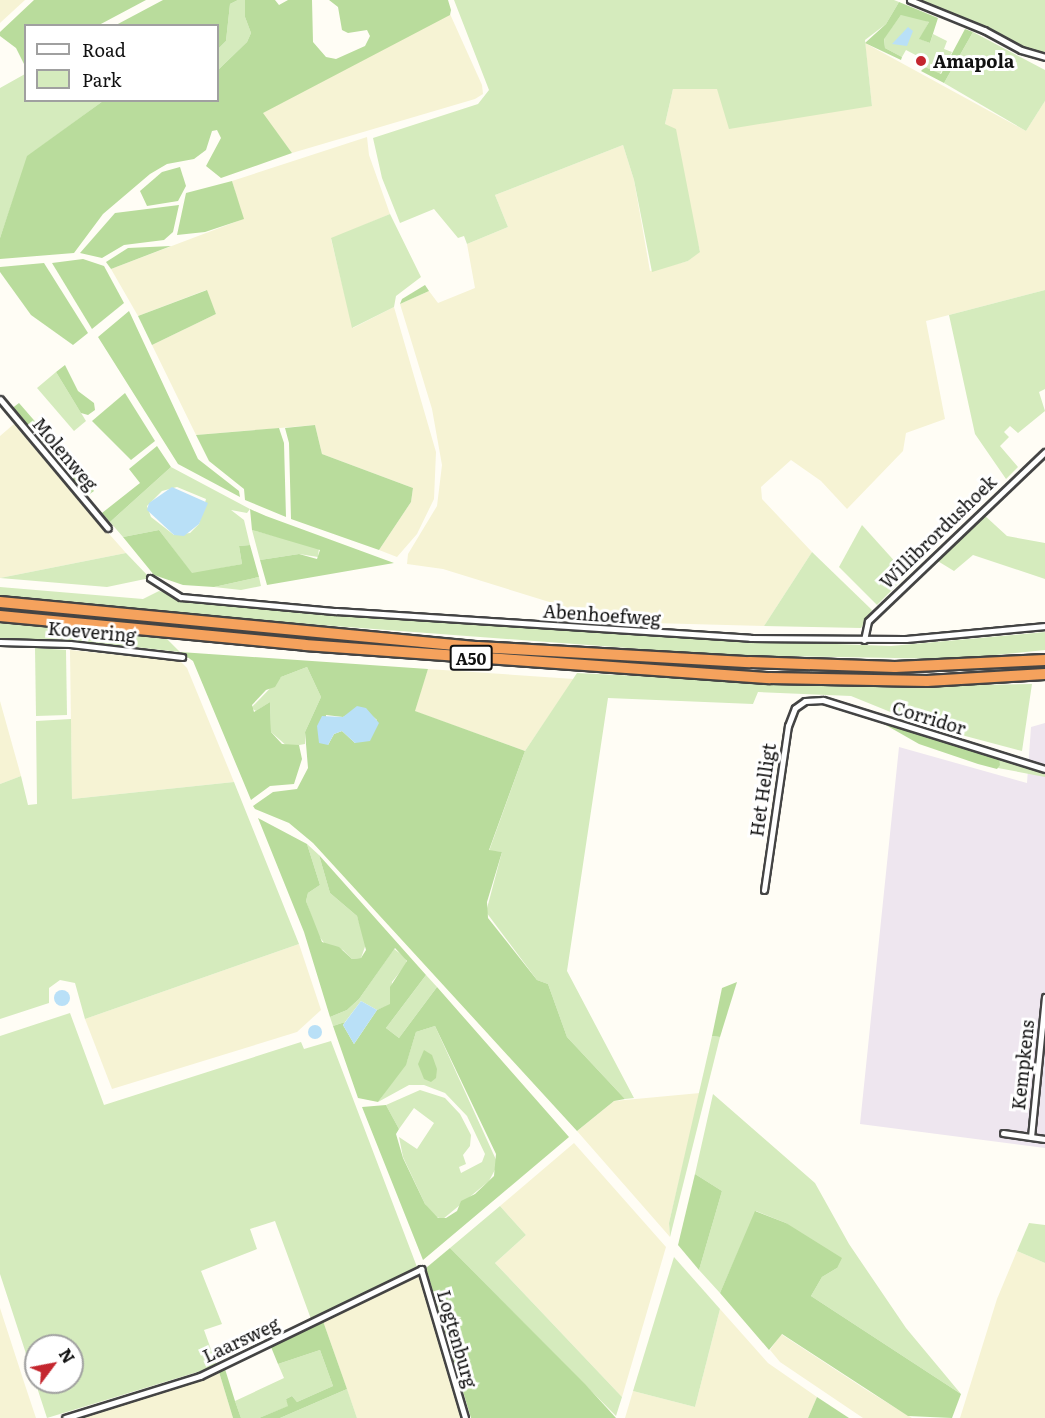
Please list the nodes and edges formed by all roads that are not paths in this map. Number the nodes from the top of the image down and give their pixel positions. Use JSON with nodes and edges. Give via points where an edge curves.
{"nodes":[{"id":1,"x":910,"y":0,"type":"edge"},
{"id":2,"x":1045,"y":57,"type":"edge"},
{"id":3,"x":0,"y":399,"type":"edge"},
{"id":4,"x":1045,"y":452,"type":"edge"},
{"id":5,"x":108,"y":528,"type":"dead end"},
{"id":6,"x":150,"y":578,"type":"dead end"},
{"id":7,"x":0,"y":602,"type":"edge"},
{"id":8,"x":0,"y":616,"type":"edge"},
{"id":9,"x":1045,"y":626,"type":"edge"},
{"id":10,"x":864,"y":640,"type":"junction"},
{"id":11,"x":0,"y":642,"type":"edge"},
{"id":12,"x":182,"y":657,"type":"dead end"},
{"id":13,"x":1045,"y":660,"type":"edge"},
{"id":14,"x":1045,"y":674,"type":"edge"},
{"id":15,"x":805,"y":701,"type":"joint"},
{"id":16,"x":1045,"y":769,"type":"edge"},
{"id":17,"x":764,"y":890,"type":"dead end"},
{"id":18,"x":1045,"y":997,"type":"edge"},
{"id":19,"x":1003,"y":1133,"type":"dead end"},
{"id":20,"x":1030,"y":1137,"type":"junction"},
{"id":21,"x":1045,"y":1139,"type":"edge"},
{"id":22,"x":421,"y":1269,"type":"joint"},
{"id":23,"x":65,"y":1418,"type":"edge"},
{"id":24,"x":465,"y":1418,"type":"edge"}],
"edges":[{"from":1,"to":2,"type":"street"},
{"from":3,"to":5,"type":"street","name":"Molenweg"},
{"from":4,"to":10,"type":"street","name":"Willibrordushoek","via":[[868,621]]},
{"from":6,"to":10,"type":"street","name":"Abenhoefweg","via":[[181,597],[336,611],[750,638]]},
{"from":7,"to":13,"type":"highway","number":"A50","via":[[478,647],[702,660],[873,667]]},
{"from":8,"to":14,"type":"highway","number":"A50","via":[[305,645],[770,678],[927,681]]},
{"from":9,"to":10,"type":"street","name":"Abenhoefweg"},
{"from":11,"to":12,"type":"street","name":"Koevering","via":[[70,644]]},
{"from":15,"to":16,"type":"street","name":"Corridor","via":[[823,700]]},
{"from":15,"to":17,"type":"street","name":"Het Helligt","via":[[795,708],[788,726]]},
{"from":18,"to":20,"type":"street","name":"Kempkens"},
{"from":19,"to":20,"type":"street","name":"Kempkens"},
{"from":20,"to":21,"type":"street","name":"Kempkens"},
{"from":22,"to":23,"type":"street","name":"Laarsweg","via":[[201,1376]]},
{"from":22,"to":24,"type":"street","name":"Logtenburg"}]}
